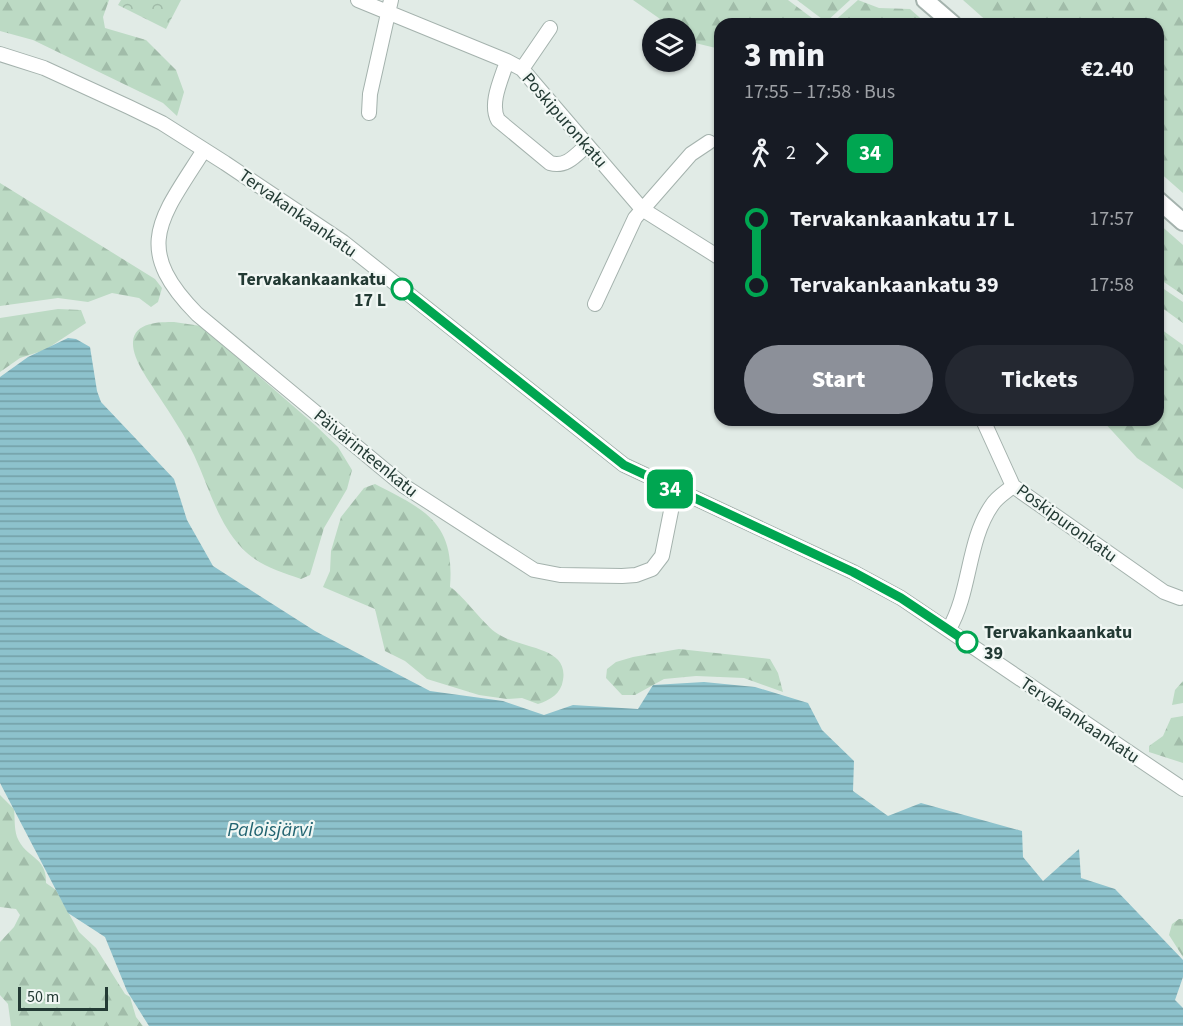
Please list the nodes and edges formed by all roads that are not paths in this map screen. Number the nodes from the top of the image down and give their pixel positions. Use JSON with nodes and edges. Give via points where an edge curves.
{"nodes":[{"id":1,"x":358,"y":0,"type":"edge"},
{"id":2,"x":926,"y":0,"type":"edge"},
{"id":3,"x":390,"y":6,"type":"edge"},
{"id":4,"x":946,"y":18,"type":"edge"},
{"id":5,"x":550,"y":28,"type":"dead end"},
{"id":6,"x":0,"y":54,"type":"edge"},
{"id":7,"x":507,"y":61,"type":"junction"},
{"id":8,"x":522,"y":69,"type":"junction"},
{"id":9,"x":369,"y":113,"type":"dead end"},
{"id":10,"x":710,"y":142,"type":"dead end"},
{"id":11,"x":587,"y":145,"type":"junction"},
{"id":12,"x":204,"y":150,"type":"junction"},
{"id":13,"x":1164,"y":205,"type":"edge"},
{"id":14,"x":642,"y":210,"type":"junction"},
{"id":15,"x":1183,"y":222,"type":"edge"},
{"id":16,"x":714,"y":254,"type":"edge"},
{"id":17,"x":595,"y":304,"type":"dead end"},
{"id":18,"x":986,"y":426,"type":"edge"},
{"id":19,"x":1013,"y":486,"type":"junction"},
{"id":20,"x":675,"y":491,"type":"junction"},
{"id":21,"x":1180,"y":598,"type":"dead end"},
{"id":22,"x":949,"y":629,"type":"junction"},
{"id":23,"x":1183,"y":789,"type":"edge"}],
"edges":[{"from":1,"to":3,"type":"street","name":"Poskipuronkatu"},
{"from":2,"to":4,"type":"street"},
{"from":3,"to":7,"type":"street","name":"Poskipuronkatu"},
{"from":3,"to":9,"type":"street"},
{"from":5,"to":8,"type":"street"},
{"from":6,"to":12,"type":"street","name":"Tervakankaankatu","via":[[44,68],[118,102],[162,123]]},
{"from":7,"to":8,"type":"street","name":"Poskipuronkatu"},
{"from":7,"to":11,"type":"street","via":[[494,105],[498,120],[550,163],[564,164]]},
{"from":8,"to":11,"type":"street","name":"Poskipuronkatu"},
{"from":10,"to":14,"type":"street","via":[[691,154]]},
{"from":11,"to":14,"type":"street","name":"Poskipuronkatu"},
{"from":12,"to":20,"type":"street","name":"Tervakankaankatu","via":[[343,242],[598,447]]},
{"from":12,"to":20,"type":"street","name":"Päivärinteenkatu","via":[[159,230],[159,257],[173,286],[197,314],[404,486],[523,564],[560,575],[636,575],[652,569],[662,556]]},
{"from":13,"to":15,"type":"street"},
{"from":14,"to":16,"type":"street","name":"Poskipuronkatu"},
{"from":14,"to":17,"type":"street"},
{"from":18,"to":19,"type":"street","name":"Poskipuronkatu"},
{"from":19,"to":21,"type":"street","name":"Poskipuronkatu","via":[[1164,592]]},
{"from":19,"to":22,"type":"street","via":[[993,502],[986,516],[961,604]]},
{"from":20,"to":22,"type":"street","name":"Tervakankaankatu","via":[[853,572]]},
{"from":22,"to":23,"type":"street","name":"Tervakankaankatu"}]}
